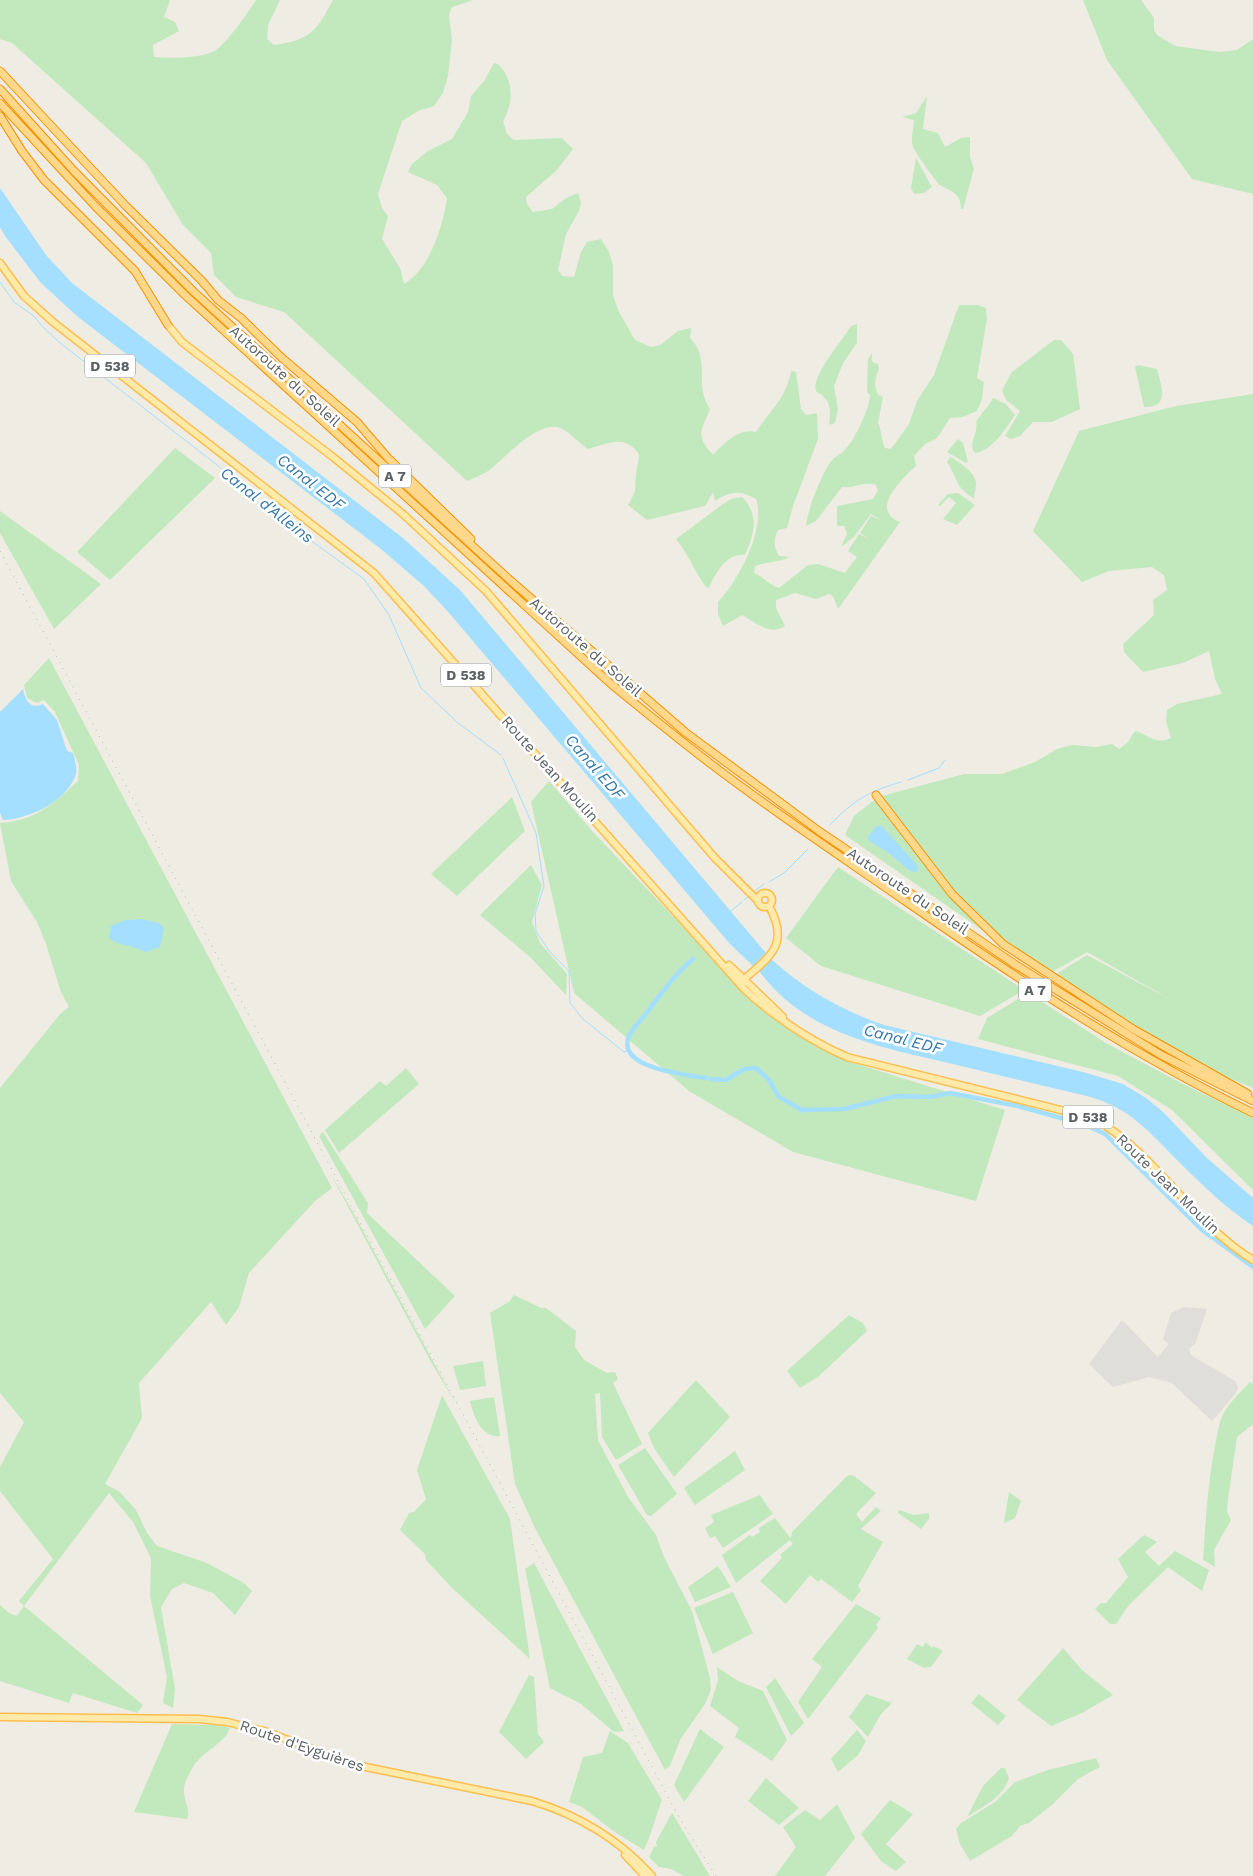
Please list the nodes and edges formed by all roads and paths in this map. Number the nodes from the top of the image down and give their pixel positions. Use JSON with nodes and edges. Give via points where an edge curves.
{"nodes":[{"id":1,"x":0,"y":71,"type":"edge"},
{"id":2,"x":0,"y":89,"type":"edge"},
{"id":3,"x":0,"y":103,"type":"edge"},
{"id":4,"x":0,"y":116,"type":"edge"},
{"id":5,"x":0,"y":264,"type":"edge"},
{"id":6,"x":168,"y":325,"type":"joint"},
{"id":7,"x":510,"y":581,"type":"junction"},
{"id":8,"x":876,"y":795,"type":"dead end"},
{"id":9,"x":757,"y":896,"type":"junction"},
{"id":10,"x":769,"y":906,"type":"junction"},
{"id":11,"x":680,"y":915,"type":"junction"},
{"id":12,"x":745,"y":984,"type":"junction"},
{"id":13,"x":1253,"y":1096,"type":"edge"},
{"id":14,"x":1253,"y":1101,"type":"edge"},
{"id":15,"x":1253,"y":1113,"type":"edge"},
{"id":16,"x":1253,"y":1260,"type":"edge"},
{"id":17,"x":0,"y":1717,"type":"edge"},
{"id":18,"x":594,"y":1828,"type":"junction"},
{"id":19,"x":645,"y":1876,"type":"edge"},
{"id":20,"x":652,"y":1876,"type":"edge"}],
"edges":[{"from":1,"to":7,"type":"highway","via":[[218,300],[357,422],[388,458]]},
{"from":2,"to":7,"type":"highway","name":"Autoroute du Soleil","number":"A 7","via":[[74,171],[193,291]]},
{"from":3,"to":15,"type":"highway","name":"Autoroute du Soleil","number":"A 7","via":[[90,200],[186,296],[611,684],[710,763],[1009,973],[1168,1070]]},
{"from":4,"to":6,"type":"highway","via":[[44,180],[135,271]]},
{"from":5,"to":11,"type":"main road","name":"Route Jean Moulin","number":"D 538","via":[[24,296],[41,312],[374,573]]},
{"from":6,"to":9,"type":"main road","via":[[194,352],[382,497],[486,591],[708,850]]},
{"from":7,"to":14,"type":"highway","name":"Autoroute du Soleil","number":"A 7","via":[[685,732],[819,831],[1095,1016],[1161,1055]]},
{"from":8,"to":13,"type":"highway","via":[[952,894],[1003,944],[1162,1047]]},
{"from":9,"to":10,"type":"main road","via":[[760,906]]},
{"from":9,"to":10,"type":"main road","via":[[764,892],[770,894]]},
{"from":10,"to":12,"type":"main road","via":[[778,935],[777,945]]},
{"from":11,"to":12,"type":"main road","number":"D 538"},
{"from":11,"to":12,"type":"main road","name":"Route Jean Moulin","number":"D 538","via":[[723,965]]},
{"from":12,"to":16,"type":"main road","name":"Route Jean Moulin","number":"D 538","via":[[798,1028],[875,1065],[1093,1118],[1116,1133],[1224,1239]]},
{"from":17,"to":18,"type":"main road","name":"Route d'Eyguières","via":[[227,1722],[264,1731],[356,1766],[532,1801],[573,1816]]},
{"from":18,"to":19,"type":"main road","name":"Route d'Eyguières"},
{"from":18,"to":20,"type":"main road","name":"Route d'Eyguières","via":[[623,1848]]}]}
